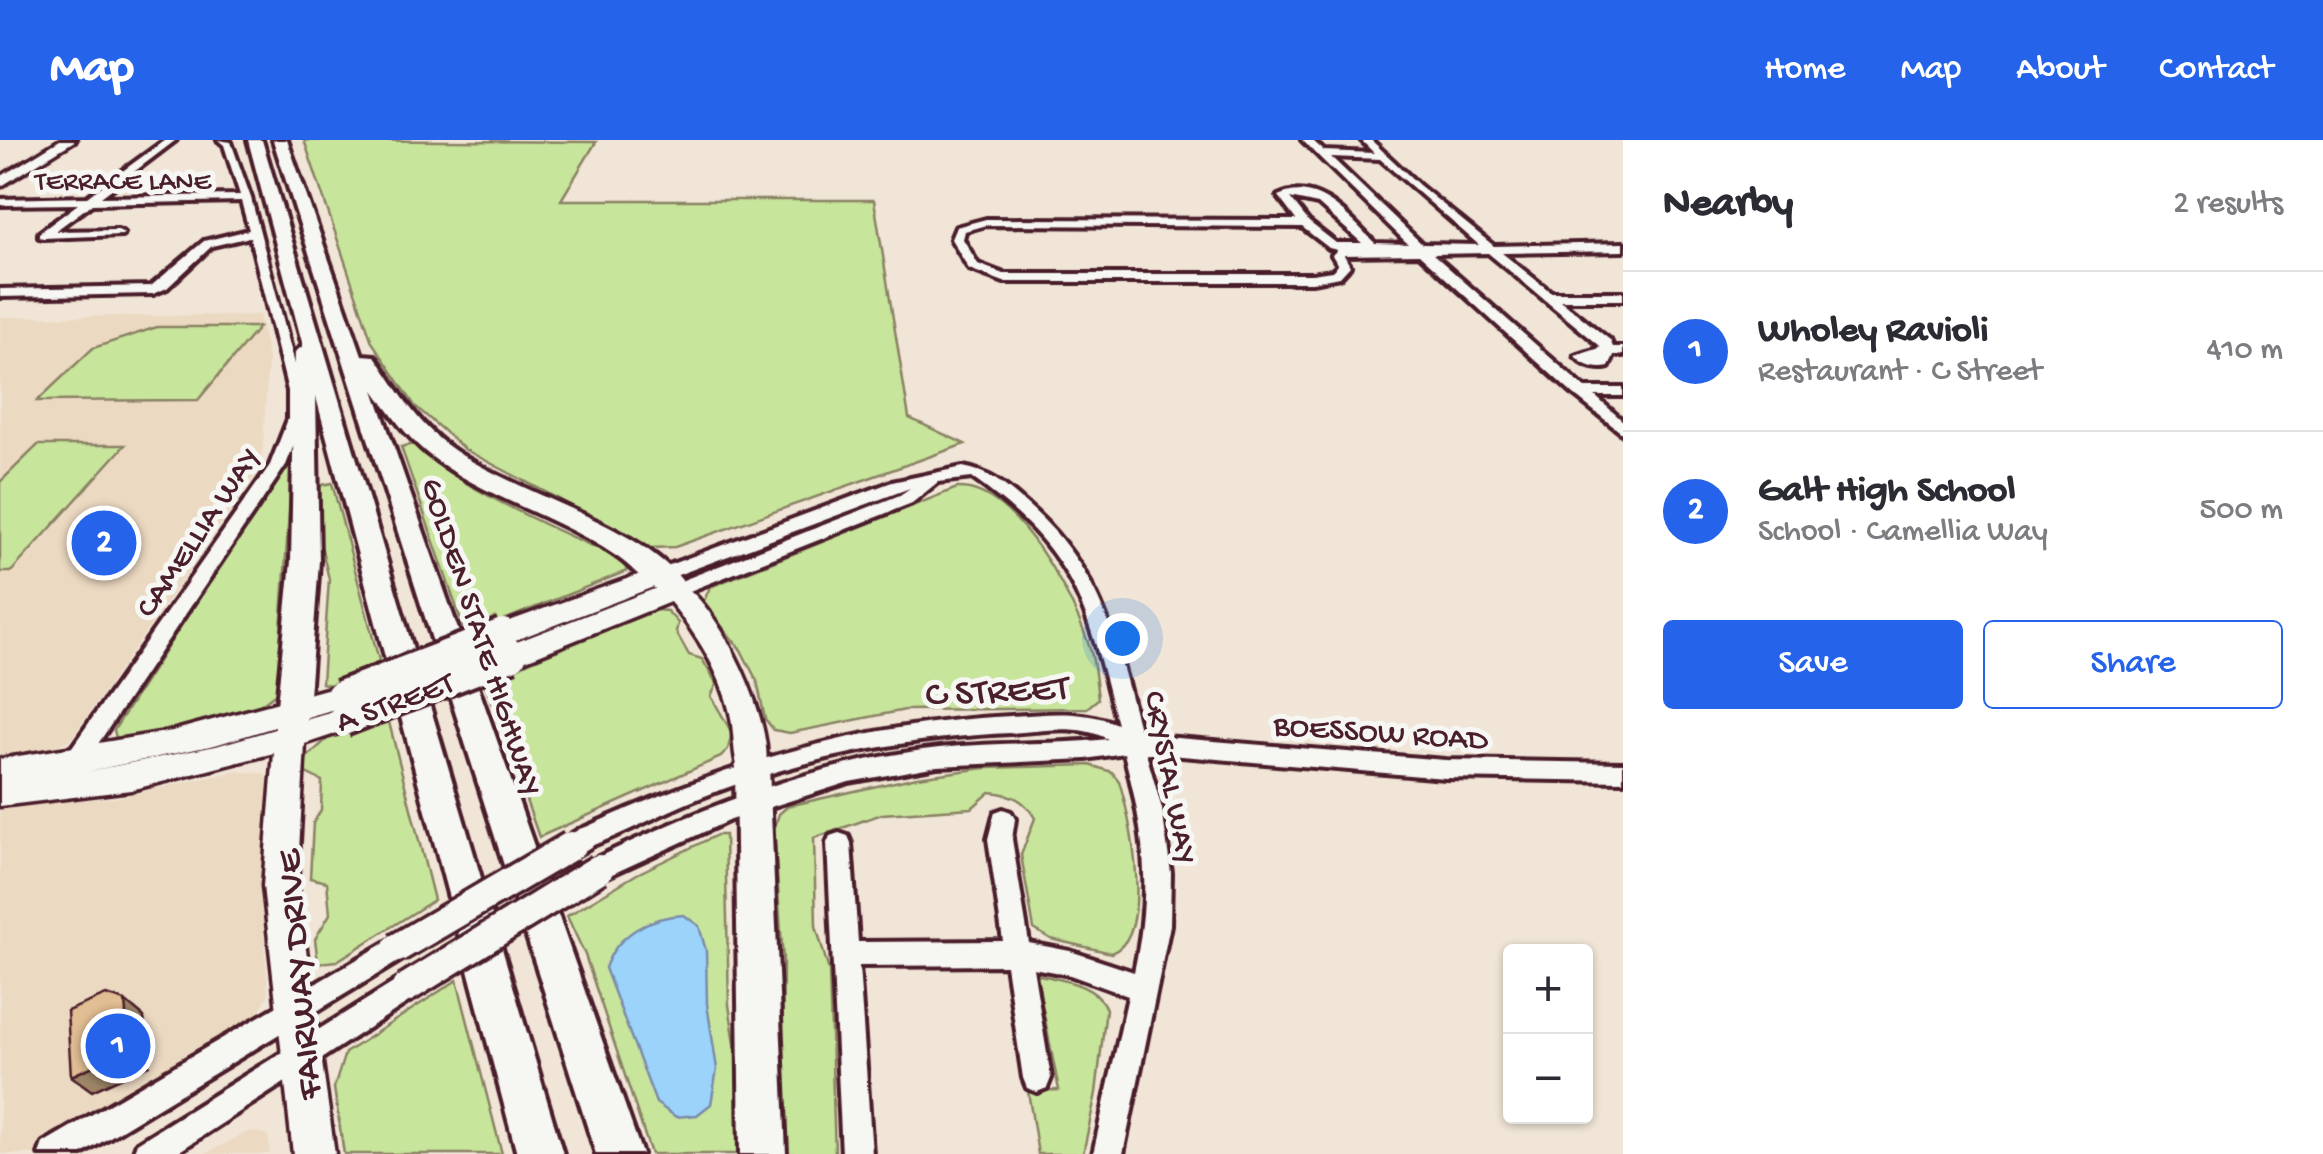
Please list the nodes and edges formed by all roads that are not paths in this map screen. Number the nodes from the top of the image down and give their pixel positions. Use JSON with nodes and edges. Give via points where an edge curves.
{"nodes":[{"id":1,"x":69,"y":140,"type":"edge"},
{"id":2,"x":171,"y":140,"type":"edge"},
{"id":3,"x":222,"y":140,"type":"edge"},
{"id":4,"x":246,"y":140,"type":"edge"},
{"id":5,"x":255,"y":140,"type":"edge"},
{"id":6,"x":280,"y":140,"type":"edge"},
{"id":7,"x":294,"y":140,"type":"edge"},
{"id":8,"x":1307,"y":140,"type":"edge"},
{"id":9,"x":1366,"y":140,"type":"edge"},
{"id":10,"x":1322,"y":156,"type":"junction"},
{"id":11,"x":1384,"y":158,"type":"junction"},
{"id":12,"x":263,"y":171,"type":"junction"},
{"id":13,"x":294,"y":181,"type":"junction"},
{"id":14,"x":0,"y":184,"type":"edge"},
{"id":15,"x":246,"y":198,"type":"junction"},
{"id":16,"x":0,"y":202,"type":"edge"},
{"id":17,"x":88,"y":202,"type":"junction"},
{"id":18,"x":1305,"y":224,"type":"junction"},
{"id":19,"x":118,"y":233,"type":"dead end"},
{"id":20,"x":252,"y":233,"type":"junction"},
{"id":21,"x":1371,"y":246,"type":"junction"},
{"id":22,"x":1623,"y":247,"type":"edge"},
{"id":23,"x":1420,"y":249,"type":"junction"},
{"id":24,"x":1487,"y":249,"type":"junction"},
{"id":25,"x":75,"y":274,"type":"dead end"},
{"id":26,"x":53,"y":292,"type":"junction"},
{"id":27,"x":0,"y":293,"type":"edge"},
{"id":28,"x":333,"y":296,"type":"junction"},
{"id":29,"x":1549,"y":296,"type":"junction"},
{"id":30,"x":1623,"y":296,"type":"edge"},
{"id":31,"x":306,"y":314,"type":"junction"},
{"id":32,"x":1616,"y":351,"type":"edge"},
{"id":33,"x":1579,"y":392,"type":"junction"},
{"id":34,"x":1623,"y":392,"type":"edge"},
{"id":35,"x":1623,"y":403,"type":"edge"},
{"id":36,"x":1592,"y":404,"type":"junction"},
{"id":37,"x":1623,"y":429,"type":"edge"},
{"id":38,"x":963,"y":472,"type":"joint"},
{"id":39,"x":668,"y":582,"type":"junction"},
{"id":40,"x":292,"y":724,"type":"junction"},
{"id":41,"x":1134,"y":742,"type":"junction"},
{"id":42,"x":73,"y":763,"type":"junction"},
{"id":43,"x":0,"y":770,"type":"edge"},
{"id":44,"x":1623,"y":772,"type":"edge"},
{"id":45,"x":0,"y":782,"type":"edge"},
{"id":46,"x":753,"y":784,"type":"junction"},
{"id":47,"x":0,"y":793,"type":"edge"},
{"id":48,"x":1002,"y":818,"type":"dead end"},
{"id":49,"x":840,"y":842,"type":"dead end"},
{"id":50,"x":1018,"y":953,"type":"junction"},
{"id":51,"x":846,"y":954,"type":"junction"},
{"id":52,"x":1143,"y":988,"type":"junction"},
{"id":53,"x":295,"y":1012,"type":"junction"},
{"id":54,"x":301,"y":1054,"type":"junction"},
{"id":55,"x":1037,"y":1078,"type":"dead end"},
{"id":56,"x":54,"y":1154,"type":"edge"},
{"id":57,"x":148,"y":1154,"type":"edge"},
{"id":58,"x":314,"y":1154,"type":"edge"},
{"id":59,"x":540,"y":1154,"type":"edge"},
{"id":60,"x":619,"y":1154,"type":"edge"},
{"id":61,"x":763,"y":1154,"type":"edge"},
{"id":62,"x":857,"y":1154,"type":"edge"},
{"id":63,"x":1108,"y":1154,"type":"edge"}],
"edges":[{"from":1,"to":14,"type":"main road"},
{"from":2,"to":17,"type":"street"},
{"from":3,"to":15,"type":"street","name":"CAMELLIA WAY"},
{"from":4,"to":12,"type":"highway"},
{"from":5,"to":12,"type":"highway"},
{"from":6,"to":13,"type":"highway","name":"GOLDEN STATE HIGHWAY"},
{"from":7,"to":13,"type":"highway"},
{"from":8,"to":10,"type":"street"},
{"from":9,"to":11,"type":"street"},
{"from":10,"to":11,"type":"street"},
{"from":10,"to":23,"type":"street"},
{"from":11,"to":24,"type":"street"},
{"from":12,"to":31,"type":"highway"},
{"from":13,"to":28,"type":"highway","name":"GOLDEN STATE HIGHWAY"},
{"from":15,"to":17,"type":"street","name":"TERRACE LANE"},
{"from":15,"to":20,"type":"street","name":"CAMELLIA WAY"},
{"from":16,"to":17,"type":"street","name":"TERRACE LANE"},
{"from":17,"to":19,"type":"street","via":[[43,236]]},
{"from":18,"to":21,"type":"street","via":[[1333,246]]},
{"from":18,"to":21,"type":"street","via":[[1283,196],[1322,199]]},
{"from":18,"to":23,"type":"street","via":[[986,222],[960,230],[957,238],[966,264],[1004,278],[1312,278],[1336,274],[1344,266],[1341,252]]},
{"from":20,"to":26,"type":"street","via":[[208,243],[153,290]]},
{"from":20,"to":42,"type":"street","name":"CAMELLIA WAY","via":[[295,391],[292,435],[278,465]]},
{"from":21,"to":23,"type":"street"},
{"from":22,"to":24,"type":"street"},
{"from":23,"to":24,"type":"street"},
{"from":23,"to":33,"type":"street"},
{"from":24,"to":29,"type":"street"},
{"from":25,"to":26,"type":"street"},
{"from":26,"to":27,"type":"street"},
{"from":28,"to":39,"type":"highway","via":[[383,387],[430,443],[626,550]]},
{"from":28,"to":60,"type":"highway","name":"GOLDEN STATE HIGHWAY"},
{"from":29,"to":30,"type":"street"},
{"from":29,"to":32,"type":"street"},
{"from":31,"to":40,"type":"highway","via":[[305,561]]},
{"from":31,"to":59,"type":"highway"},
{"from":33,"to":34,"type":"street"},
{"from":33,"to":36,"type":"street"},
{"from":35,"to":36,"type":"street"},
{"from":36,"to":37,"type":"street"},
{"from":38,"to":39,"type":"street","name":"A STREET"},
{"from":38,"to":41,"type":"street","name":"CRYSTAL WAY","via":[[989,481],[1039,523],[1076,570],[1101,624]]},
{"from":39,"to":40,"type":"main road","name":"A STREET","bridge":true},
{"from":39,"to":46,"type":"main road","via":[[706,626],[737,681],[747,712]]},
{"from":40,"to":42,"type":"main road","name":"A STREET"},
{"from":40,"to":47,"type":"main road","name":"A STREET","via":[[128,781]]},
{"from":40,"to":53,"type":"main road","name":"FAIRWAY DRIVE","via":[[280,886]]},
{"from":41,"to":44,"type":"street","name":"BOESSOW ROAD","via":[[1445,769]]},
{"from":41,"to":46,"type":"street","name":"C STREET","via":[[1099,750],[899,762]]},
{"from":41,"to":46,"type":"street","name":"C STREET","via":[[1092,724],[958,726],[846,744]]},
{"from":41,"to":52,"type":"street","name":"CRYSTAL WAY","via":[[1159,872],[1157,925]]},
{"from":42,"to":43,"type":"main road","name":"A STREET"},
{"from":42,"to":45,"type":"main road","name":"A STREET","via":[[46,778]]},
{"from":46,"to":53,"type":"street","name":"C STREET","bridge":true,"via":[[644,810],[585,838]]},
{"from":46,"to":54,"type":"street","name":"C STREET","bridge":true,"via":[[600,869]]},
{"from":46,"to":61,"type":"highway"},
{"from":48,"to":50,"type":"street"},
{"from":49,"to":51,"type":"street"},
{"from":50,"to":51,"type":"street"},
{"from":50,"to":52,"type":"street"},
{"from":50,"to":55,"type":"street"},
{"from":51,"to":62,"type":"street"},
{"from":52,"to":63,"type":"street","name":"CRYSTAL WAY"},
{"from":53,"to":54,"type":"main road","name":"FAIRWAY DRIVE"},
{"from":53,"to":56,"type":"street","name":"C STREET"},
{"from":54,"to":57,"type":"street","name":"C STREET"},
{"from":54,"to":58,"type":"main road","name":"FAIRWAY DRIVE"}]}
